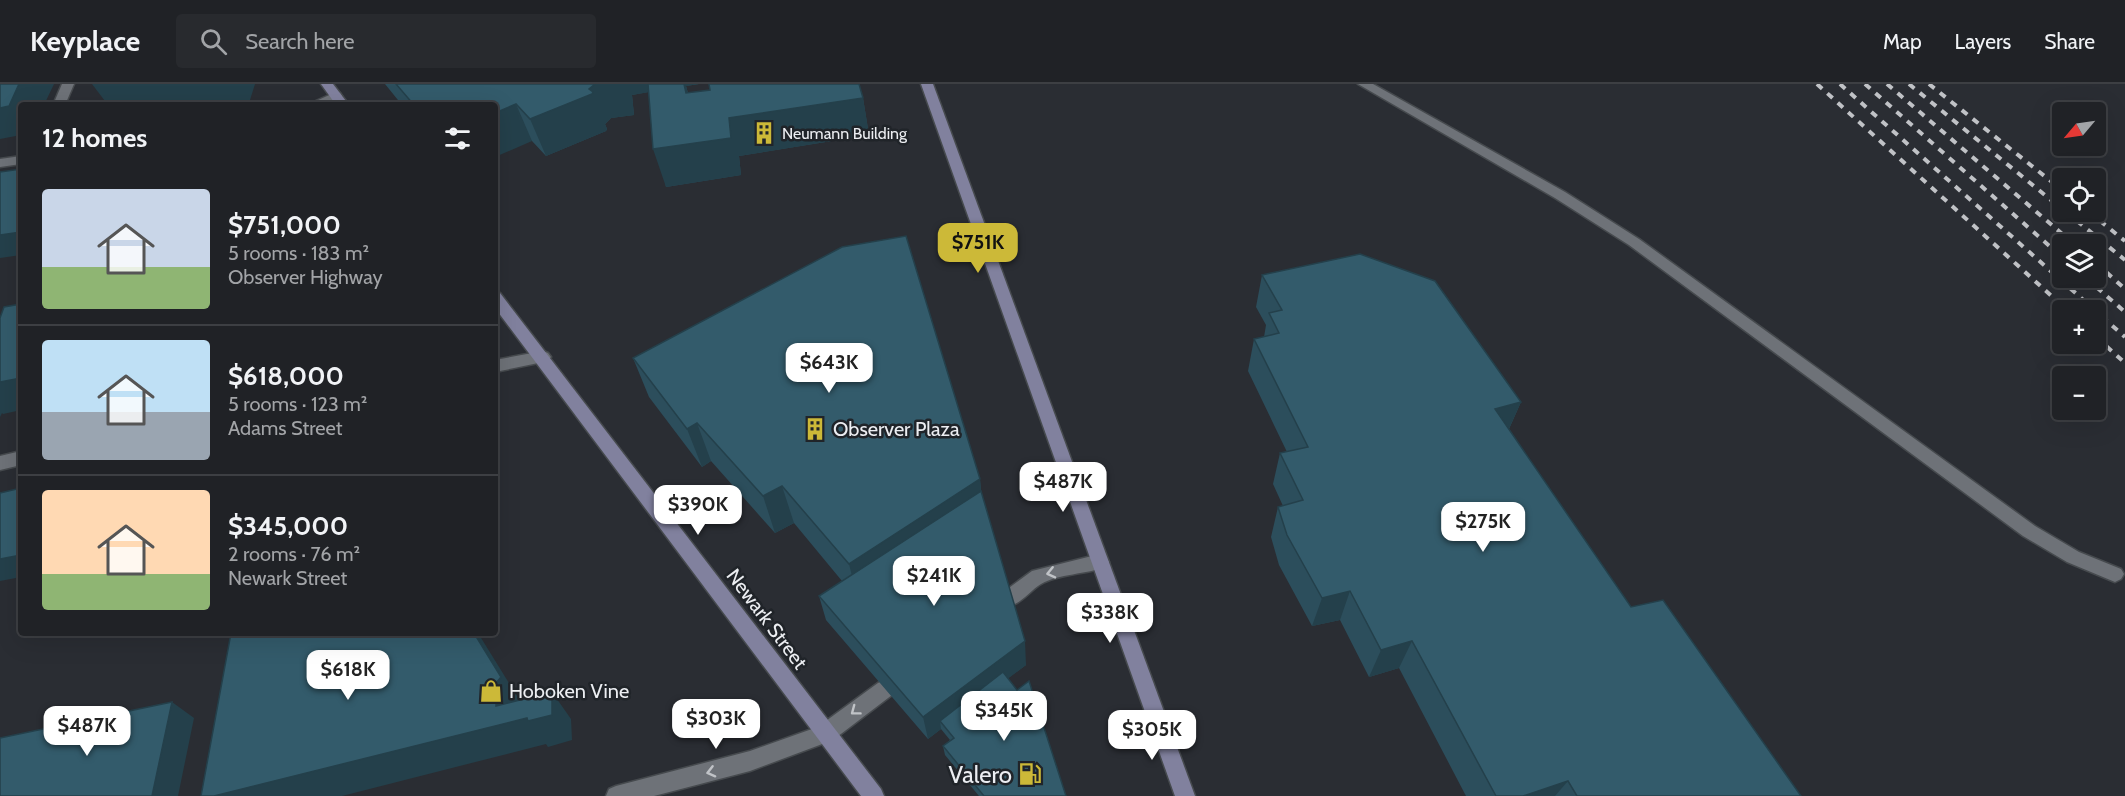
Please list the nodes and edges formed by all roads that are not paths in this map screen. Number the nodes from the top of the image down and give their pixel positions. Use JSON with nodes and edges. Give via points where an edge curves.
{"nodes":[{"id":1,"x":68,"y":84,"type":"edge"},
{"id":2,"x":327,"y":84,"type":"edge"},
{"id":3,"x":927,"y":84,"type":"edge"},
{"id":4,"x":1364,"y":84,"type":"edge"},
{"id":5,"x":340,"y":100,"type":"edge"},
{"id":6,"x":59,"y":102,"type":"edge"},
{"id":7,"x":18,"y":160,"type":"edge"},
{"id":8,"x":0,"y":163,"type":"edge"},
{"id":9,"x":498,"y":301,"type":"edge"},
{"id":10,"x":543,"y":357,"type":"junction"},
{"id":11,"x":498,"y":365,"type":"edge"},
{"id":12,"x":18,"y":459,"type":"edge"},
{"id":13,"x":0,"y":463,"type":"edge"},
{"id":14,"x":1100,"y":562,"type":"junction"},
{"id":15,"x":2115,"y":574,"type":"dead end"},
{"id":16,"x":1008,"y":599,"type":"edge"},
{"id":17,"x":885,"y":689,"type":"edge"},
{"id":18,"x":825,"y":733,"type":"junction"},
{"id":19,"x":616,"y":796,"type":"edge"},
{"id":20,"x":874,"y":796,"type":"edge"},
{"id":21,"x":1185,"y":796,"type":"edge"}],
"edges":[{"from":1,"to":6,"type":"street"},
{"from":2,"to":5,"type":"main road"},
{"from":3,"to":14,"type":"main road"},
{"from":4,"to":15,"type":"street","via":[[1551,189],[1634,242],[2029,531],[2073,557]]},
{"from":7,"to":8,"type":"street"},
{"from":9,"to":10,"type":"main road","name":"Newark Street"},
{"from":10,"to":11,"type":"street"},
{"from":10,"to":18,"type":"main road","name":"Newark Street"},
{"from":12,"to":13,"type":"street"},
{"from":14,"to":16,"type":"street","one_way":true,"via":[[1038,576]]},
{"from":14,"to":21,"type":"main road"},
{"from":17,"to":18,"type":"street","one_way":true},
{"from":18,"to":19,"type":"street","one_way":true,"via":[[750,762]]},
{"from":18,"to":20,"type":"main road","name":"Newark Street"}]}
